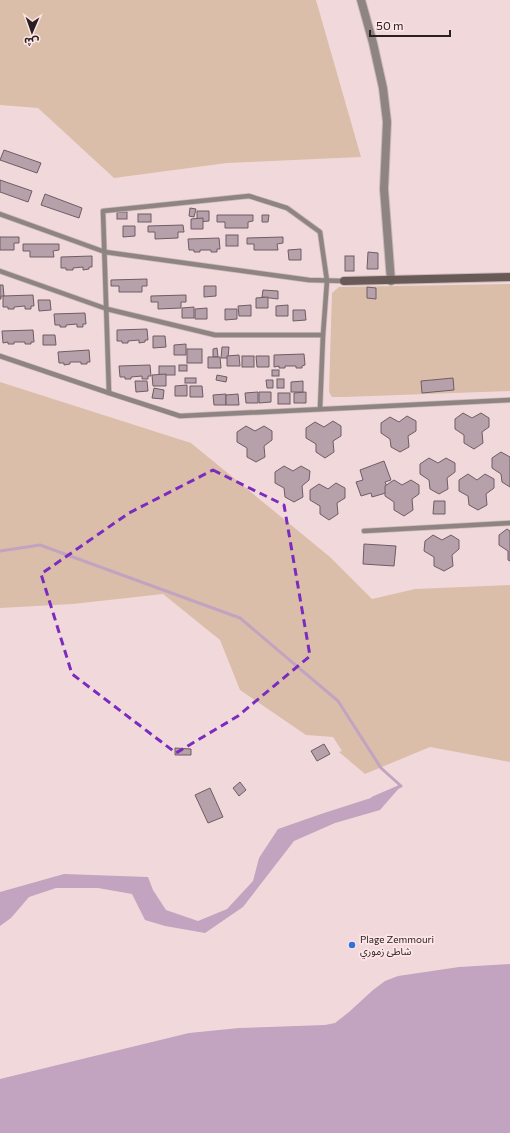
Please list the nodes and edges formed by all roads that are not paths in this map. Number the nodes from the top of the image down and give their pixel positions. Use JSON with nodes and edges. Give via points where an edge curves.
{"nodes":[{"id":1,"x":360,"y":0,"type":"edge"},
{"id":2,"x":0,"y":214,"type":"edge"},
{"id":3,"x":104,"y":252,"type":"junction"},
{"id":4,"x":0,"y":271,"type":"edge"},
{"id":5,"x":510,"y":277,"type":"edge"},
{"id":6,"x":328,"y":281,"type":"junction"},
{"id":7,"x":344,"y":281,"type":"joint"},
{"id":8,"x":392,"y":281,"type":"junction"},
{"id":9,"x":107,"y":309,"type":"junction"},
{"id":10,"x":323,"y":335,"type":"junction"},
{"id":11,"x":0,"y":356,"type":"edge"},
{"id":12,"x":109,"y":394,"type":"junction"},
{"id":13,"x":510,"y":400,"type":"edge"},
{"id":14,"x":320,"y":409,"type":"junction"},
{"id":15,"x":510,"y":523,"type":"edge"},
{"id":16,"x":364,"y":531,"type":"dead end"}],
"edges":[{"from":1,"to":8,"type":"street","via":[[383,88],[387,122],[384,189]]},
{"from":2,"to":3,"type":"lane"},
{"from":3,"to":6,"type":"lane"},
{"from":3,"to":6,"type":"lane","via":[[103,211],[249,196],[287,208],[320,232]]},
{"from":3,"to":9,"type":"lane"},
{"from":4,"to":9,"type":"lane"},
{"from":5,"to":8,"type":"street"},
{"from":6,"to":7,"type":"lane"},
{"from":6,"to":10,"type":"lane"},
{"from":7,"to":8,"type":"street"},
{"from":9,"to":10,"type":"lane","via":[[215,335]]},
{"from":9,"to":12,"type":"lane"},
{"from":10,"to":14,"type":"lane"},
{"from":11,"to":12,"type":"lane"},
{"from":12,"to":14,"type":"lane","via":[[180,416]]},
{"from":13,"to":14,"type":"lane"},
{"from":15,"to":16,"type":"lane"}]}
